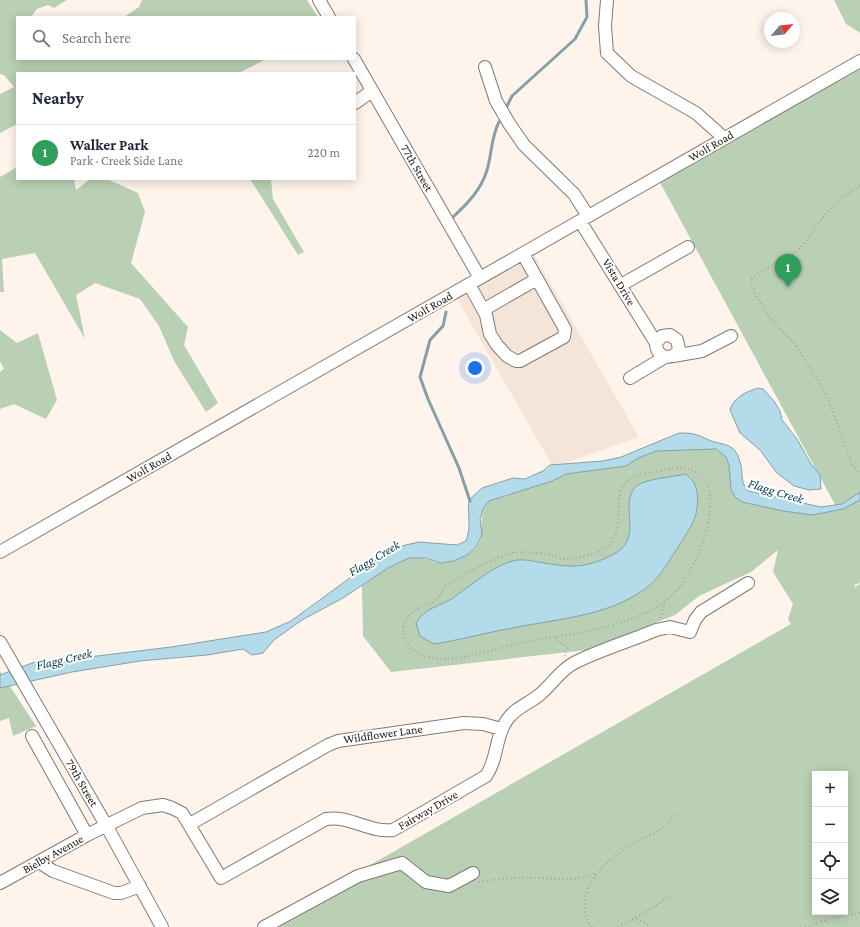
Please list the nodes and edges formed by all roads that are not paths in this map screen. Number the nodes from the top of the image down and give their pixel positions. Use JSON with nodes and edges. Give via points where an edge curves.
{"nodes":[{"id":1,"x":319,"y":0,"type":"edge"},
{"id":2,"x":607,"y":0,"type":"edge"},
{"id":3,"x":328,"y":16,"type":"edge"},
{"id":4,"x":355,"y":60,"type":"edge"},
{"id":5,"x":860,"y":61,"type":"edge"},
{"id":6,"x":485,"y":67,"type":"dead end"},
{"id":7,"x":372,"y":91,"type":"junction"},
{"id":8,"x":356,"y":102,"type":"edge"},
{"id":9,"x":724,"y":138,"type":"junction"},
{"id":10,"x":584,"y":218,"type":"junction"},
{"id":11,"x":688,"y":248,"type":"dead end"},
{"id":12,"x":523,"y":254,"type":"junction"},
{"id":13,"x":480,"y":278,"type":"junction"},
{"id":14,"x":537,"y":279,"type":"junction"},
{"id":15,"x":469,"y":284,"type":"junction"},
{"id":16,"x":621,"y":285,"type":"junction"},
{"id":17,"x":483,"y":310,"type":"junction"},
{"id":18,"x":731,"y":336,"type":"dead end"},
{"id":19,"x":656,"y":343,"type":"junction"},
{"id":20,"x":669,"y":357,"type":"junction"},
{"id":21,"x":630,"y":378,"type":"dead end"},
{"id":22,"x":0,"y":552,"type":"edge"},
{"id":23,"x":748,"y":583,"type":"dead end"},
{"id":24,"x":0,"y":642,"type":"edge"},
{"id":25,"x":501,"y":729,"type":"junction"},
{"id":26,"x":32,"y":736,"type":"dead end"},
{"id":27,"x":190,"y":824,"type":"junction"},
{"id":28,"x":106,"y":825,"type":"junction"},
{"id":29,"x":87,"y":835,"type":"junction"},
{"id":30,"x":39,"y":862,"type":"junction"},
{"id":31,"x":475,"y":878,"type":"road end"},
{"id":32,"x":0,"y":883,"type":"edge"},
{"id":33,"x":140,"y":886,"type":"junction"},
{"id":34,"x":162,"y":927,"type":"edge"},
{"id":35,"x":264,"y":927,"type":"edge"}],
"edges":[{"from":1,"to":3,"type":"street"},
{"from":2,"to":9,"type":"street","via":[[605,26],[608,53],[631,76],[696,113]]},
{"from":4,"to":7,"type":"street","name":"77th Street"},
{"from":5,"to":9,"type":"street","name":"Wolf Road"},
{"from":6,"to":10,"type":"street","name":"Vista Drive","via":[[496,100],[510,126],[524,145],[574,194]]},
{"from":7,"to":8,"type":"street"},
{"from":7,"to":13,"type":"street","name":"77th Street"},
{"from":9,"to":10,"type":"street","name":"Wolf Road"},
{"from":10,"to":12,"type":"street","name":"Wolf Road"},
{"from":10,"to":16,"type":"street","name":"Vista Drive"},
{"from":11,"to":16,"type":"street"},
{"from":12,"to":13,"type":"street","name":"Wolf Road"},
{"from":12,"to":14,"type":"street"},
{"from":13,"to":15,"type":"street","name":"Wolf Road"},
{"from":14,"to":17,"type":"street"},
{"from":14,"to":17,"type":"street","via":[[565,329],[564,337],[516,362],[507,356],[490,334]]},
{"from":15,"to":17,"type":"street"},
{"from":15,"to":22,"type":"street","name":"Wolf Road"},
{"from":16,"to":19,"type":"street","name":"Vista Drive"},
{"from":18,"to":20,"type":"street","via":[[702,351]]},
{"from":19,"to":20,"type":"street","name":"Vista Drive","via":[[658,352]]},
{"from":19,"to":20,"type":"street","via":[[666,334],[678,340],[679,349]]},
{"from":20,"to":21,"type":"street"},
{"from":23,"to":25,"type":"street","name":"Fairway Drive","via":[[701,612],[690,632],[670,627],[656,630],[573,663],[540,695],[512,713]]},
{"from":24,"to":28,"type":"street","name":"79th Street"},
{"from":25,"to":27,"type":"street","name":"Wildflower Lane","via":[[483,724],[464,723],[338,741]]},
{"from":25,"to":27,"type":"street","name":"Fairway Drive","via":[[491,770],[486,776],[392,830],[377,830],[344,818],[326,820],[221,878]]},
{"from":26,"to":29,"type":"street"},
{"from":27,"to":28,"type":"street","name":"Fairway Drive","via":[[177,810],[158,806],[142,808]]},
{"from":28,"to":29,"type":"street","name":"Bielby Avenue"},
{"from":28,"to":33,"type":"street","name":"79th Street"},
{"from":29,"to":30,"type":"street","name":"Bielby Avenue"},
{"from":30,"to":32,"type":"street","name":"Bielby Avenue"},
{"from":30,"to":33,"type":"street","via":[[53,871],[114,893]]},
{"from":31,"to":35,"type":"street","via":[[449,886],[426,882],[402,864],[358,876]]},
{"from":33,"to":34,"type":"street","name":"79th Street"}]}
